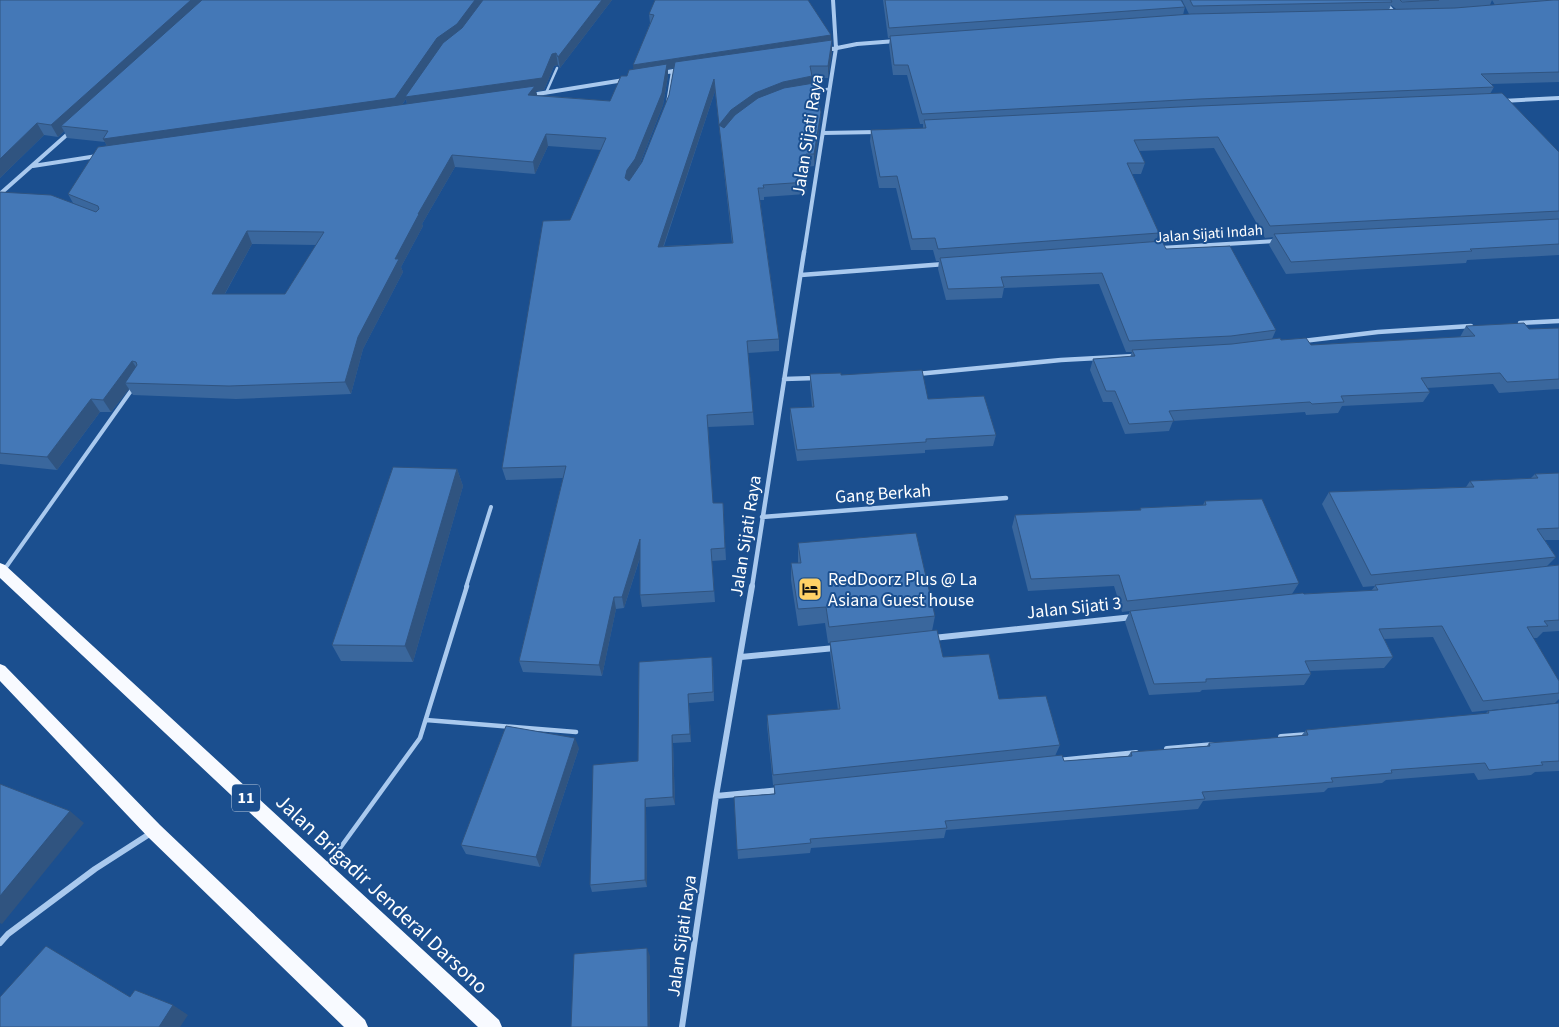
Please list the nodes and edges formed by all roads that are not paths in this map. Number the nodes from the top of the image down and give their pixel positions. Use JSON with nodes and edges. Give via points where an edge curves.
{"nodes":[{"id":1,"x":833,"y":0,"type":"edge"},
{"id":2,"x":1383,"y":0,"type":"edge"},
{"id":3,"x":1386,"y":15,"type":"edge"},
{"id":4,"x":1396,"y":15,"type":"junction"},
{"id":5,"x":1405,"y":15,"type":"edge"},
{"id":6,"x":905,"y":41,"type":"edge"},
{"id":7,"x":836,"y":48,"type":"junction"},
{"id":8,"x":826,"y":50,"type":"edge"},
{"id":9,"x":557,"y":68,"type":"edge"},
{"id":10,"x":683,"y":70,"type":"edge"},
{"id":11,"x":673,"y":71,"type":"junction"},
{"id":12,"x":654,"y":75,"type":"edge"},
{"id":13,"x":626,"y":80,"type":"edge"},
{"id":14,"x":828,"y":89,"type":"junction"},
{"id":15,"x":804,"y":92,"type":"edge"},
{"id":16,"x":546,"y":93,"type":"junction"},
{"id":17,"x":527,"y":96,"type":"edge"},
{"id":18,"x":1559,"y":98,"type":"edge"},
{"id":19,"x":1500,"y":101,"type":"edge"},
{"id":20,"x":667,"y":106,"type":"edge"},
{"id":21,"x":76,"y":126,"type":"edge"},
{"id":22,"x":882,"y":132,"type":"edge"},
{"id":23,"x":823,"y":133,"type":"junction"},
{"id":24,"x":100,"y":156,"type":"edge"},
{"id":25,"x":33,"y":166,"type":"junction"},
{"id":26,"x":2,"y":192,"type":"edge"},
{"id":27,"x":13,"y":193,"type":"edge"},
{"id":28,"x":1277,"y":241,"type":"edge"},
{"id":29,"x":1150,"y":249,"type":"edge"},
{"id":30,"x":950,"y":264,"type":"edge"},
{"id":31,"x":800,"y":275,"type":"junction"},
{"id":32,"x":1559,"y":321,"type":"edge"},
{"id":33,"x":1511,"y":324,"type":"edge"},
{"id":34,"x":1473,"y":326,"type":"edge"},
{"id":35,"x":1294,"y":342,"type":"edge"},
{"id":36,"x":1139,"y":356,"type":"edge"},
{"id":37,"x":907,"y":374,"type":"edge"},
{"id":38,"x":819,"y":378,"type":"edge"},
{"id":39,"x":784,"y":379,"type":"junction"},
{"id":40,"x":136,"y":385,"type":"edge"},
{"id":41,"x":1006,"y":498,"type":"dead end"},
{"id":42,"x":491,"y":507,"type":"dead end"},
{"id":43,"x":762,"y":517,"type":"junction"},
{"id":44,"x":1,"y":571,"type":"edge"},
{"id":45,"x":1136,"y":616,"type":"edge"},
{"id":46,"x":930,"y":638,"type":"edge"},
{"id":47,"x":840,"y":647,"type":"edge"},
{"id":48,"x":741,"y":657,"type":"junction"},
{"id":49,"x":0,"y":671,"type":"edge"},
{"id":50,"x":426,"y":720,"type":"junction"},
{"id":51,"x":576,"y":732,"type":"dead end"},
{"id":52,"x":1310,"y":734,"type":"edge"},
{"id":53,"x":1271,"y":738,"type":"edge"},
{"id":54,"x":1222,"y":744,"type":"edge"},
{"id":55,"x":1164,"y":750,"type":"edge"},
{"id":56,"x":1144,"y":752,"type":"edge"},
{"id":57,"x":1047,"y":762,"type":"edge"},
{"id":58,"x":784,"y":789,"type":"edge"},
{"id":59,"x":716,"y":796,"type":"junction"},
{"id":60,"x":154,"y":831,"type":"junction"},
{"id":61,"x":324,"y":871,"type":"junction"},
{"id":62,"x":0,"y":943,"type":"edge"},
{"id":63,"x":358,"y":1027,"type":"edge"},
{"id":64,"x":492,"y":1027,"type":"edge"},
{"id":65,"x":682,"y":1027,"type":"edge"}],
"edges":[{"from":1,"to":7,"type":"street","name":"Jalan Sijati Raya"},
{"from":2,"to":4,"type":"street"},
{"from":3,"to":4,"type":"street"},
{"from":4,"to":5,"type":"street"},
{"from":6,"to":7,"type":"street"},
{"from":7,"to":8,"type":"street"},
{"from":7,"to":14,"type":"street","name":"Jalan Sijati Raya"},
{"from":9,"to":16,"type":"lane"},
{"from":10,"to":11,"type":"street"},
{"from":11,"to":12,"type":"street"},
{"from":11,"to":20,"type":"street"},
{"from":13,"to":16,"type":"street"},
{"from":14,"to":15,"type":"lane"},
{"from":14,"to":23,"type":"street","name":"Jalan Sijati Raya"},
{"from":16,"to":17,"type":"street"},
{"from":18,"to":19,"type":"street"},
{"from":21,"to":25,"type":"street"},
{"from":22,"to":23,"type":"street"},
{"from":23,"to":31,"type":"street","name":"Jalan Sijati Raya"},
{"from":24,"to":25,"type":"street"},
{"from":25,"to":26,"type":"street"},
{"from":26,"to":27,"type":"lane"},
{"from":28,"to":29,"type":"street","name":"Jalan Sijati Indah"},
{"from":30,"to":31,"type":"street"},
{"from":31,"to":39,"type":"street","name":"Jalan Sijati Raya"},
{"from":32,"to":33,"type":"street"},
{"from":34,"to":35,"type":"street"},
{"from":36,"to":37,"type":"street"},
{"from":38,"to":39,"type":"street"},
{"from":39,"to":43,"type":"street","name":"Jalan Sijati Raya"},
{"from":40,"to":44,"type":"lane"},
{"from":41,"to":43,"type":"street","name":"Gang Berkah"},
{"from":42,"to":50,"type":"lane"},
{"from":43,"to":48,"type":"street","name":"Jalan Sijati Raya"},
{"from":44,"to":61,"type":"highway","name":"Jalan Brigadir Jenderal Darsono","number":"11"},
{"from":45,"to":46,"type":"street","name":"Jalan Sijati 3"},
{"from":47,"to":48,"type":"street"},
{"from":48,"to":59,"type":"street","name":"Jalan Sijati Raya"},
{"from":49,"to":60,"type":"highway"},
{"from":50,"to":51,"type":"lane"},
{"from":50,"to":61,"type":"lane","via":[[420,738]]},
{"from":52,"to":53,"type":"street"},
{"from":54,"to":55,"type":"street"},
{"from":56,"to":57,"type":"street"},
{"from":58,"to":59,"type":"street"},
{"from":59,"to":65,"type":"street","name":"Jalan Sijati Raya"},
{"from":60,"to":62,"type":"street","via":[[95,869]]},
{"from":60,"to":63,"type":"highway"},
{"from":61,"to":64,"type":"highway","name":"Jalan Brigadir Jenderal Darsono","number":"11"}]}
